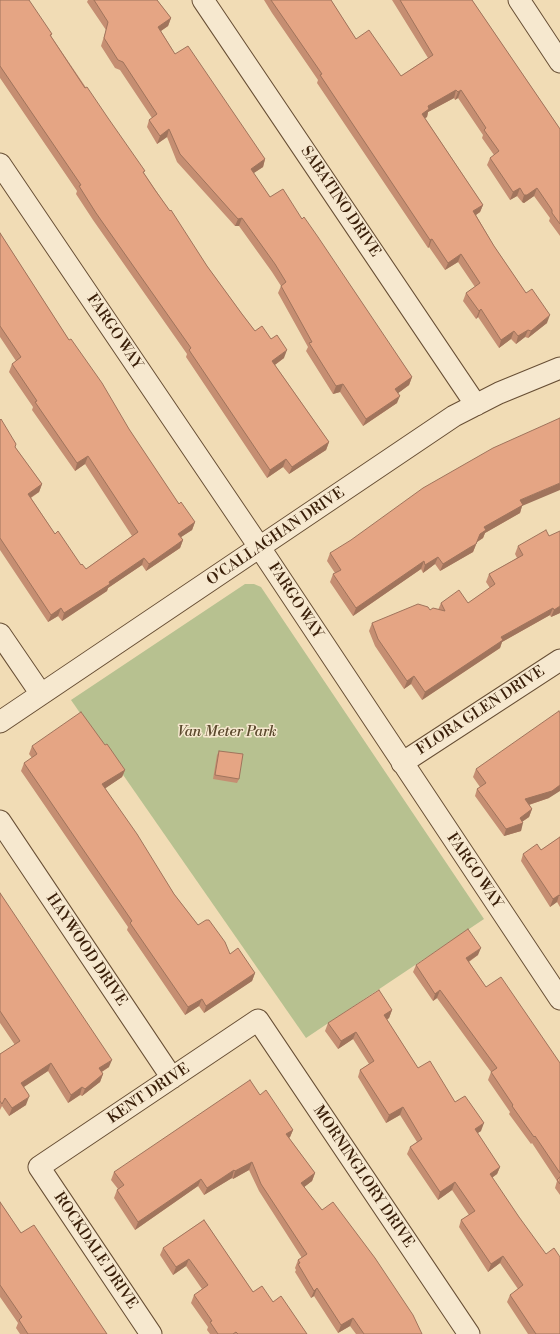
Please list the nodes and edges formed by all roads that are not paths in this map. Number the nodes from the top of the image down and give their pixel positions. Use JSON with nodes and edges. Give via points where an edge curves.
{"nodes":[{"id":1,"x":203,"y":0,"type":"edge"},
{"id":2,"x":519,"y":0,"type":"edge"},
{"id":3,"x":560,"y":62,"type":"edge"},
{"id":4,"x":0,"y":164,"type":"edge"},
{"id":5,"x":560,"y":368,"type":"edge"},
{"id":6,"x":476,"y":405,"type":"junction"},
{"id":7,"x":260,"y":548,"type":"junction"},
{"id":8,"x":0,"y":634,"type":"edge"},
{"id":9,"x":560,"y":660,"type":"edge"},
{"id":10,"x":41,"y":694,"type":"junction"},
{"id":11,"x":0,"y":722,"type":"edge"},
{"id":12,"x":402,"y":763,"type":"junction"},
{"id":13,"x":0,"y":821,"type":"edge"},
{"id":14,"x":554,"y":977,"type":"edge"},
{"id":15,"x":560,"y":1000,"type":"edge"},
{"id":16,"x":258,"y":1020,"type":"joint"},
{"id":17,"x":172,"y":1078,"type":"junction"},
{"id":18,"x":39,"y":1167,"type":"joint"},
{"id":19,"x":151,"y":1334,"type":"edge"},
{"id":20,"x":469,"y":1334,"type":"edge"}],
"edges":[{"from":1,"to":6,"type":"street","name":"SABATINO DRIVE"},
{"from":2,"to":3,"type":"street"},
{"from":4,"to":7,"type":"street","name":"FARGO WAY"},
{"from":5,"to":6,"type":"street","name":"O'CALLAGHAN DRIVE"},
{"from":6,"to":7,"type":"street","name":"O'CALLAGHAN DRIVE","via":[[454,416]]},
{"from":7,"to":10,"type":"street","name":"O'CALLAGHAN DRIVE"},
{"from":7,"to":12,"type":"street","name":"FARGO WAY"},
{"from":8,"to":10,"type":"street"},
{"from":9,"to":12,"type":"street","name":"FLORA GLEN DRIVE"},
{"from":10,"to":11,"type":"street","name":"O'CALLAGHAN DRIVE"},
{"from":12,"to":14,"type":"street","name":"FARGO WAY"},
{"from":13,"to":17,"type":"street","name":"HAYWOOD DRIVE"},
{"from":14,"to":15,"type":"street","name":"FARGO WAY"},
{"from":16,"to":17,"type":"street","name":"KENT DRIVE"},
{"from":16,"to":20,"type":"street","name":"MORNINGLORY DRIVE"},
{"from":17,"to":18,"type":"street","name":"KENT DRIVE"},
{"from":18,"to":19,"type":"street","name":"ROCKDALE DRIVE"}]}
